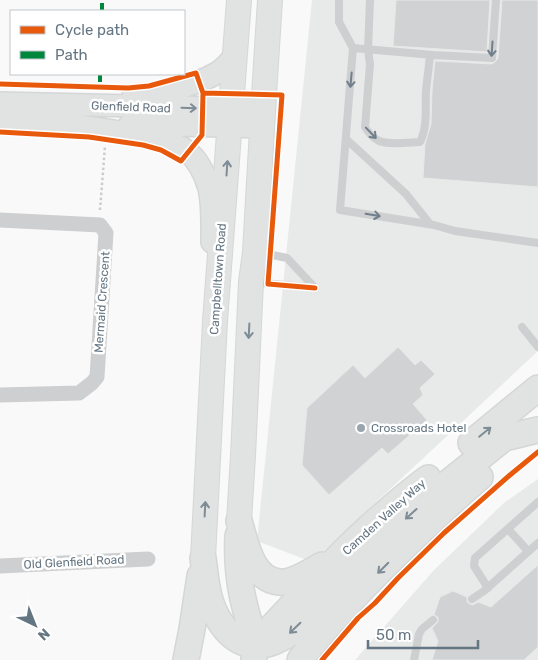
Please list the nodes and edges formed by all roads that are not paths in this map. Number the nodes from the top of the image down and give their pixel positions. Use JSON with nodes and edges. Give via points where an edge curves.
{"nodes":[{"id":1,"x":239,"y":0,"type":"edge"},
{"id":2,"x":270,"y":0,"type":"edge"},
{"id":3,"x":339,"y":0,"type":"edge"},
{"id":4,"x":370,"y":0,"type":"edge"},
{"id":5,"x":496,"y":0,"type":"edge"},
{"id":6,"x":353,"y":48,"type":"junction"},
{"id":7,"x":368,"y":50,"type":"junction"},
{"id":8,"x":430,"y":54,"type":"junction"},
{"id":9,"x":234,"y":57,"type":"junction"},
{"id":10,"x":0,"y":96,"type":"edge"},
{"id":11,"x":0,"y":103,"type":"edge"},
{"id":12,"x":230,"y":117,"type":"junction"},
{"id":13,"x":262,"y":118,"type":"junction"},
{"id":14,"x":0,"y":119,"type":"edge"},
{"id":15,"x":51,"y":122,"type":"junction"},
{"id":16,"x":346,"y":139,"type":"junction"},
{"id":17,"x":0,"y":220,"type":"edge"},
{"id":18,"x":430,"y":224,"type":"junction"},
{"id":19,"x":538,"y":243,"type":"edge"},
{"id":20,"x":255,"y":252,"type":"junction"},
{"id":21,"x":251,"y":282,"type":"junction"},
{"id":22,"x":215,"y":321,"type":"junction"},
{"id":23,"x":522,"y":328,"type":"dead end"},
{"id":24,"x":538,"y":346,"type":"edge"},
{"id":25,"x":538,"y":388,"type":"edge"},
{"id":26,"x":0,"y":396,"type":"edge"},
{"id":27,"x":537,"y":430,"type":"edge"},
{"id":28,"x":538,"y":502,"type":"edge"},
{"id":29,"x":239,"y":521,"type":"junction"},
{"id":30,"x":508,"y":529,"type":"junction"},
{"id":31,"x":538,"y":543,"type":"edge"},
{"id":32,"x":528,"y":551,"type":"junction"},
{"id":33,"x":341,"y":554,"type":"junction"},
{"id":34,"x":148,"y":558,"type":"dead end"},
{"id":35,"x":202,"y":558,"type":"junction"},
{"id":36,"x":0,"y":566,"type":"edge"},
{"id":37,"x":488,"y":588,"type":"junction"},
{"id":38,"x":472,"y":599,"type":"dead end"},
{"id":39,"x":432,"y":620,"type":"dead end"},
{"id":40,"x":251,"y":655,"type":"edge"},
{"id":41,"x":186,"y":660,"type":"edge"},
{"id":42,"x":300,"y":660,"type":"edge"},
{"id":43,"x":414,"y":660,"type":"edge"}],
"edges":[{"from":1,"to":9,"type":"main road","name":"Campbelltown Road"},
{"from":2,"to":13,"type":"main road"},
{"from":3,"to":6,"type":"lane","via":[[339,22]]},
{"from":4,"to":7,"type":"lane"},
{"from":5,"to":8,"type":"lane","one_way":true,"via":[[492,58]]},
{"from":6,"to":7,"type":"lane"},
{"from":6,"to":16,"type":"lane","one_way":true},
{"from":7,"to":8,"type":"lane"},
{"from":7,"to":8,"type":"lane","one_way":true,"via":[[370,64],[365,126],[379,141],[388,142],[420,142],[424,134]]},
{"from":9,"to":10,"type":"main road","via":[[216,73],[198,81],[142,96]]},
{"from":9,"to":12,"type":"main road","name":"Campbelltown Road"},
{"from":11,"to":12,"type":"main road","name":"Glenfield Road","one_way":true},
{"from":12,"to":13,"type":"main road","name":"Glenfield Road"},
{"from":12,"to":15,"type":"main road","name":"Glenfield Road"},
{"from":22,"to":12,"type":"main road","name":"Campbelltown Road","one_way":true},
{"from":13,"to":20,"type":"main road"},
{"from":14,"to":15,"type":"main road","name":"Glenfield Road"},
{"from":15,"to":22,"type":"main road","via":[[171,142],[197,162],[211,197]]},
{"from":16,"to":18,"type":"lane","via":[[406,194]]},
{"from":16,"to":18,"type":"lane","one_way":true,"via":[[340,210]]},
{"from":17,"to":26,"type":"street","name":"Mermaid Crescent","via":[[100,225],[106,233],[97,378],[79,393]]},
{"from":18,"to":19,"type":"lane","via":[[455,231]]},
{"from":20,"to":21,"type":"main road"},
{"from":20,"to":21,"type":"lane","via":[[287,258],[315,288]]},
{"from":21,"to":29,"type":"main road","one_way":true},
{"from":35,"to":22,"type":"main road","name":"Campbelltown Road","one_way":true},
{"from":23,"to":24,"type":"lane"},
{"from":33,"to":25,"type":"highway","name":"Camden Valley Way","one_way":true,"via":[[389,509]]},
{"from":27,"to":40,"type":"highway","one_way":true,"via":[[504,438],[429,498],[291,633]]},
{"from":27,"to":42,"type":"highway","one_way":true,"via":[[420,532],[340,613]]},
{"from":28,"to":30,"type":"lane"},
{"from":29,"to":33,"type":"highway","via":[[251,559],[267,578],[280,582],[292,580]]},
{"from":29,"to":40,"type":"highway","via":[[237,561]]},
{"from":30,"to":32,"type":"lane"},
{"from":30,"to":37,"type":"lane","via":[[475,558],[474,566]]},
{"from":31,"to":32,"type":"lane"},
{"from":32,"to":37,"type":"lane"},
{"from":33,"to":40,"type":"highway","name":"Camden Valley Way"},
{"from":34,"to":36,"type":"street","name":"Old Glenfield Road"},
{"from":35,"to":40,"type":"highway","via":[[209,599],[215,613],[222,626],[241,641]]},
{"from":35,"to":41,"type":"highway"},
{"from":37,"to":38,"type":"lane"},
{"from":39,"to":43,"type":"lane","via":[[419,634]]}]}
